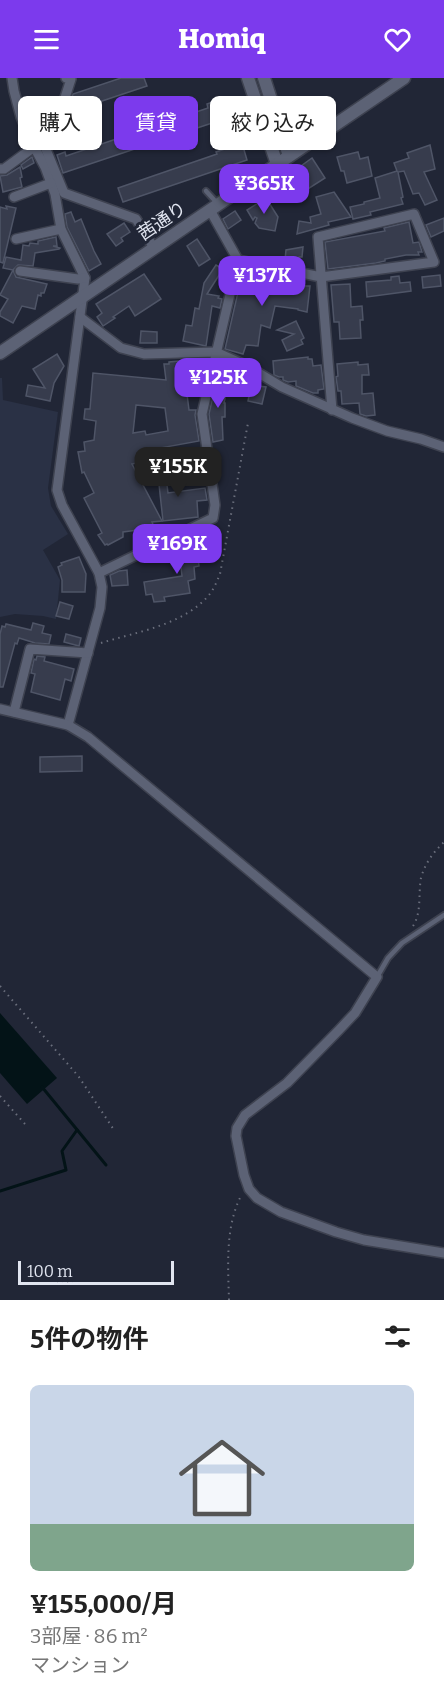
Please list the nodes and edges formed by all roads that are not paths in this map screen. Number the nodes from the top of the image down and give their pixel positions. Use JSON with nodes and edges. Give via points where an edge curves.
{"nodes":[{"id":1,"x":12,"y":78,"type":"edge"},
{"id":2,"x":66,"y":78,"type":"edge"},
{"id":3,"x":248,"y":78,"type":"edge"},
{"id":4,"x":264,"y":78,"type":"edge"},
{"id":5,"x":404,"y":78,"type":"edge"},
{"id":6,"x":18,"y":106,"type":"edge"},
{"id":7,"x":30,"y":150,"type":"edge"},
{"id":8,"x":36,"y":150,"type":"edge"},
{"id":9,"x":289,"y":156,"type":"junction"},
{"id":10,"x":277,"y":164,"type":"junction"},
{"id":11,"x":0,"y":169,"type":"edge"},
{"id":12,"x":51,"y":183,"type":"junction"},
{"id":13,"x":206,"y":191,"type":"dead end"},
{"id":14,"x":14,"y":196,"type":"dead end"},
{"id":15,"x":214,"y":207,"type":"junction"},
{"id":16,"x":61,"y":229,"type":"junction"},
{"id":17,"x":16,"y":240,"type":"dead end"},
{"id":18,"x":154,"y":248,"type":"junction"},
{"id":19,"x":238,"y":260,"type":"junction"},
{"id":20,"x":20,"y":271,"type":"dead end"},
{"id":21,"x":321,"y":277,"type":"junction"},
{"id":22,"x":85,"y":278,"type":"junction"},
{"id":23,"x":83,"y":297,"type":"junction"},
{"id":24,"x":80,"y":317,"type":"junction"},
{"id":25,"x":216,"y":352,"type":"junction"},
{"id":26,"x":0,"y":353,"type":"edge"},
{"id":27,"x":332,"y":410,"type":"junction"},
{"id":28,"x":444,"y":447,"type":"edge"},
{"id":29,"x":207,"y":452,"type":"junction"},
{"id":30,"x":158,"y":459,"type":"dead end"},
{"id":31,"x":99,"y":573,"type":"junction"},
{"id":32,"x":88,"y":650,"type":"junction"},
{"id":33,"x":0,"y":709,"type":"edge"},
{"id":34,"x":14,"y":712,"type":"junction"},
{"id":35,"x":68,"y":725,"type":"junction"},
{"id":36,"x":444,"y":915,"type":"edge"},
{"id":37,"x":377,"y":977,"type":"junction"},
{"id":38,"x":444,"y":1253,"type":"edge"}],
"edges":[{"from":1,"to":6,"type":"street"},
{"from":2,"to":18,"type":"street","via":[[71,80],[51,141],[45,147],[64,193],[136,219]]},
{"from":3,"to":10,"type":"street"},
{"from":4,"to":9,"type":"street"},
{"from":5,"to":9,"type":"street","name":"茜通り"},
{"from":7,"to":11,"type":"street"},
{"from":8,"to":12,"type":"street"},
{"from":9,"to":10,"type":"street","name":"茜通り"},
{"from":10,"to":15,"type":"street","name":"茜通り"},
{"from":12,"to":14,"type":"street"},
{"from":12,"to":16,"type":"street"},
{"from":13,"to":15,"type":"lane"},
{"from":15,"to":18,"type":"street","name":"茜通り"},
{"from":15,"to":19,"type":"street"},
{"from":16,"to":17,"type":"street"},
{"from":16,"to":22,"type":"street"},
{"from":18,"to":23,"type":"street","name":"茜通り"},
{"from":19,"to":21,"type":"street"},
{"from":19,"to":25,"type":"street"},
{"from":20,"to":22,"type":"street"},
{"from":21,"to":21,"type":"street","via":[[332,276],[434,262],[414,214],[318,237]]},
{"from":21,"to":27,"type":"street"},
{"from":22,"to":23,"type":"street"},
{"from":23,"to":24,"type":"street"},
{"from":23,"to":26,"type":"street","name":"茜通り"},
{"from":24,"to":25,"type":"street","via":[[121,348],[144,354]]},
{"from":24,"to":31,"type":"street","via":[[57,490]]},
{"from":25,"to":27,"type":"street"},
{"from":25,"to":29,"type":"street","via":[[202,414]]},
{"from":27,"to":28,"type":"street"},
{"from":29,"to":30,"type":"street"},
{"from":29,"to":31,"type":"street","via":[[215,505],[213,518]]},
{"from":31,"to":32,"type":"street","via":[[100,608]]},
{"from":32,"to":34,"type":"street","via":[[30,649]]},
{"from":32,"to":35,"type":"street"},
{"from":33,"to":34,"type":"street"},
{"from":34,"to":35,"type":"street"},
{"from":35,"to":37,"type":"street","via":[[88,737]]},
{"from":36,"to":37,"type":"lane","via":[[402,943]]},
{"from":37,"to":38,"type":"street","via":[[355,1013],[339,1030],[288,1083],[245,1115],[236,1136],[244,1175],[256,1198],[282,1212],[364,1240]]}]}
